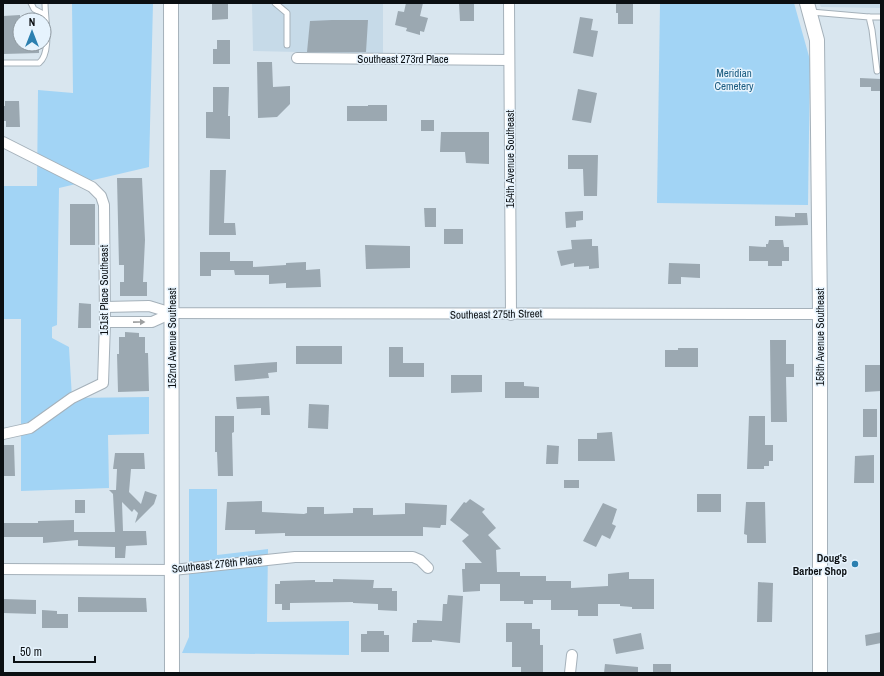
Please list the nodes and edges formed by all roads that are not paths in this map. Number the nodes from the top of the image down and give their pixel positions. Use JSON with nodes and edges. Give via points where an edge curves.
{"nodes":[{"id":1,"x":31,"y":3,"type":"edge"},
{"id":2,"x":171,"y":3,"type":"edge"},
{"id":3,"x":275,"y":3,"type":"edge"},
{"id":4,"x":509,"y":3,"type":"edge"},
{"id":5,"x":809,"y":7,"type":"edge"},
{"id":6,"x":40,"y":12,"type":"edge"},
{"id":7,"x":869,"y":17,"type":"junction"},
{"id":8,"x":881,"y":17,"type":"edge"},
{"id":9,"x":287,"y":45,"type":"dead end"},
{"id":10,"x":46,"y":52,"type":"edge"},
{"id":11,"x":297,"y":58,"type":"dead end"},
{"id":12,"x":509,"y":60,"type":"junction"},
{"id":13,"x":3,"y":63,"type":"edge"},
{"id":14,"x":877,"y":71,"type":"dead end"},
{"id":15,"x":3,"y":142,"type":"edge"},
{"id":16,"x":105,"y":307,"type":"junction"},
{"id":17,"x":172,"y":313,"type":"junction"},
{"id":18,"x":820,"y":314,"type":"junction"},
{"id":19,"x":511,"y":315,"type":"junction"},
{"id":20,"x":105,"y":322,"type":"junction"},
{"id":21,"x":3,"y":434,"type":"edge"},
{"id":22,"x":428,"y":568,"type":"dead end"},
{"id":23,"x":3,"y":569,"type":"edge"},
{"id":24,"x":173,"y":570,"type":"junction"},
{"id":25,"x":572,"y":655,"type":"dead end"},
{"id":26,"x":172,"y":673,"type":"edge"},
{"id":27,"x":570,"y":673,"type":"edge"},
{"id":28,"x":820,"y":673,"type":"edge"}],
"edges":[{"from":1,"to":6,"type":"lane"},
{"from":2,"to":17,"type":"street","name":"152nd Avenue Southeast"},
{"from":3,"to":9,"type":"lane","via":[[287,13]]},
{"from":4,"to":12,"type":"street","name":"154th Avenue Southeast"},
{"from":5,"to":7,"type":"lane"},
{"from":5,"to":18,"type":"street","name":"156th Avenue Southeast","via":[[817,40]]},
{"from":7,"to":8,"type":"lane"},
{"from":7,"to":14,"type":"lane"},
{"from":10,"to":13,"type":"lane","via":[[38,63]]},
{"from":11,"to":12,"type":"street","name":"Southeast 273rd Place"},
{"from":12,"to":19,"type":"street","name":"154th Avenue Southeast"},
{"from":15,"to":16,"type":"street","name":"151st Place Southeast","via":[[92,188],[101,196],[104,205]]},
{"from":16,"to":17,"type":"street","name":"Southeast 275th Street","via":[[149,306]]},
{"from":16,"to":20,"type":"street","name":"151st Place Southeast"},
{"from":17,"to":19,"type":"street","name":"Southeast 275th Street"},
{"from":20,"to":17,"type":"street","name":"Southeast 275th Street","one_way":true,"via":[[152,322]]},
{"from":17,"to":24,"type":"street","name":"152nd Avenue Southeast"},
{"from":18,"to":19,"type":"street","name":"Southeast 275th Street"},
{"from":18,"to":28,"type":"street","name":"156th Avenue Southeast"},
{"from":20,"to":21,"type":"street","name":"151st Place Southeast","via":[[103,383],[72,398],[30,428]]},
{"from":22,"to":24,"type":"street","name":"Southeast 276th Place","via":[[413,557],[295,557]]},
{"from":23,"to":24,"type":"street","name":"Southeast 276th Place"},
{"from":24,"to":26,"type":"street","name":"152nd Avenue Southeast"},
{"from":25,"to":27,"type":"street"}]}
